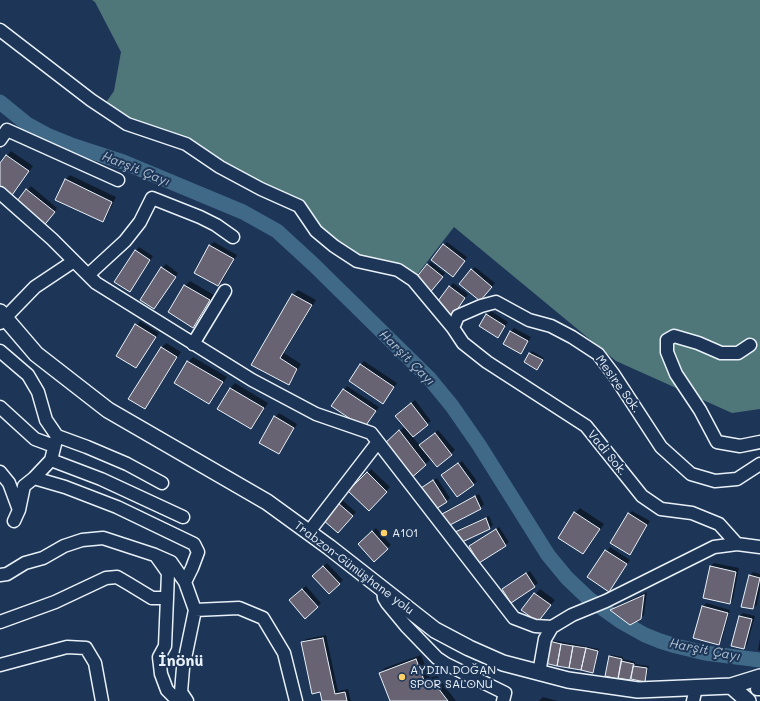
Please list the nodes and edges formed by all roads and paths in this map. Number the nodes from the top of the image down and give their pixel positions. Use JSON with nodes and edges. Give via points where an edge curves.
{"nodes":[{"id":1,"x":0,"y":30,"type":"edge"},
{"id":2,"x":0,"y":140,"type":"edge"},
{"id":3,"x":118,"y":180,"type":"dead end"},
{"id":4,"x":0,"y":193,"type":"edge"},
{"id":5,"x":233,"y":237,"type":"dead end"},
{"id":6,"x":74,"y":261,"type":"junction"},
{"id":7,"x":88,"y":275,"type":"junction"},
{"id":8,"x":225,"y":291,"type":"dead end"},
{"id":9,"x":2,"y":318,"type":"edge"},
{"id":10,"x":456,"y":322,"type":"junction"},
{"id":11,"x":193,"y":344,"type":"junction"},
{"id":12,"x":750,"y":345,"type":"dead end"},
{"id":13,"x":0,"y":351,"type":"edge"},
{"id":14,"x":0,"y":407,"type":"edge"},
{"id":15,"x":55,"y":441,"type":"junction"},
{"id":16,"x":378,"y":442,"type":"junction"},
{"id":17,"x":760,"y":442,"type":"edge"},
{"id":18,"x":50,"y":460,"type":"junction"},
{"id":19,"x":760,"y":464,"type":"edge"},
{"id":20,"x":0,"y":472,"type":"edge"},
{"id":21,"x":34,"y":478,"type":"junction"},
{"id":22,"x":162,"y":483,"type":"dead end"},
{"id":23,"x":183,"y":518,"type":"dead end"},
{"id":24,"x":308,"y":533,"type":"junction"},
{"id":25,"x":737,"y":544,"type":"junction"},
{"id":26,"x":760,"y":547,"type":"edge"},
{"id":27,"x":155,"y":556,"type":"junction"},
{"id":28,"x":0,"y":575,"type":"edge"},
{"id":29,"x":185,"y":582,"type":"junction"},
{"id":30,"x":383,"y":588,"type":"junction"},
{"id":31,"x":166,"y":598,"type":"junction"},
{"id":32,"x":195,"y":610,"type":"junction"},
{"id":33,"x":0,"y":622,"type":"edge"},
{"id":34,"x":552,"y":627,"type":"junction"},
{"id":35,"x":0,"y":665,"type":"edge"},
{"id":36,"x":539,"y":672,"type":"junction"},
{"id":37,"x":731,"y":686,"type":"junction"},
{"id":38,"x":756,"y":689,"type":"edge"},
{"id":39,"x":694,"y":697,"type":"edge"},
{"id":40,"x":102,"y":701,"type":"edge"},
{"id":41,"x":178,"y":701,"type":"edge"},
{"id":42,"x":187,"y":701,"type":"edge"},
{"id":43,"x":296,"y":701,"type":"edge"},
{"id":44,"x":505,"y":701,"type":"edge"}],
"edges":[{"from":1,"to":10,"type":"street","name":"Vadi Sok.","via":[[91,100],[127,124],[186,144],[234,174],[300,206],[316,231],[334,246],[357,261],[398,270],[413,280]]},
{"from":2,"to":3,"type":"street","via":[[8,130]]},
{"from":4,"to":6,"type":"street"},
{"from":5,"to":7,"type":"street","via":[[200,217],[152,198],[140,222],[125,241]]},
{"from":6,"to":7,"type":"street"},
{"from":6,"to":9,"type":"street","via":[[35,287]]},
{"from":7,"to":11,"type":"street","via":[[96,283]]},
{"from":8,"to":11,"type":"street"},
{"from":9,"to":24,"type":"main road","name":"Trabzon-Gümüşhane yolu","via":[[36,354],[108,410],[267,502]]},
{"from":10,"to":19,"type":"street","name":"Mesire Sok.","via":[[481,306],[496,302],[529,320],[551,326],[578,341],[598,354],[661,447],[691,474],[715,481],[737,479]]},
{"from":10,"to":25,"type":"street","name":"Vadi Sok.","via":[[463,343],[487,362],[586,426],[642,496],[661,509],[692,513],[719,524]]},
{"from":11,"to":16,"type":"street","via":[[252,380],[316,414],[371,433]]},
{"from":12,"to":17,"type":"street","via":[[738,353],[721,353],[674,336],[668,340],[667,352],[676,374],[717,442],[740,446]]},
{"from":13,"to":15,"type":"street","via":[[28,375],[38,392]]},
{"from":14,"to":15,"type":"street","via":[[35,439]]},
{"from":15,"to":18,"type":"street"},
{"from":15,"to":22,"type":"street","via":[[87,447]]},
{"from":16,"to":24,"type":"street"},
{"from":16,"to":34,"type":"street","via":[[514,618],[535,626]]},
{"from":18,"to":21,"type":"street"},
{"from":18,"to":23,"type":"street","via":[[101,479]]},
{"from":20,"to":21,"type":"street","via":[[9,482],[16,516],[24,486]]},
{"from":21,"to":29,"type":"street","via":[[117,506],[194,544],[198,552]]},
{"from":24,"to":30,"type":"main road","name":"Trabzon-Gümüşhane yolu"},
{"from":25,"to":26,"type":"street"},
{"from":25,"to":34,"type":"street","via":[[714,547]]},
{"from":27,"to":28,"type":"street","via":[[103,538],[82,540]]},
{"from":27,"to":29,"type":"street","via":[[171,562]]},
{"from":27,"to":31,"type":"street","via":[[168,573]]},
{"from":29,"to":32,"type":"street"},
{"from":30,"to":36,"type":"main road","name":"Trabzon-Gümüşhane yolu","via":[[435,630],[503,664]]},
{"from":30,"to":44,"type":"street","via":[[387,603],[437,658],[505,693]]},
{"from":31,"to":33,"type":"street","via":[[152,598],[117,578],[106,578],[55,602]]},
{"from":31,"to":41,"type":"street","via":[[165,646],[159,657],[161,674],[167,690]]},
{"from":32,"to":42,"type":"street","via":[[183,668],[181,692]]},
{"from":32,"to":43,"type":"street","via":[[239,608],[263,618],[284,653]]},
{"from":34,"to":36,"type":"street","via":[[545,639]]},
{"from":35,"to":40,"type":"street","via":[[67,647],[86,648],[95,663]]},
{"from":36,"to":39,"type":"main road","name":"Trabzon-Gümüşhane yolu","via":[[568,680]]},
{"from":37,"to":38,"type":"main road","name":"Trabzon-Gümüşhane yolu"},
{"from":37,"to":38,"type":"main road"},
{"from":37,"to":39,"type":"main road","name":"Trabzon-Gümüşhane yolu"}]}
